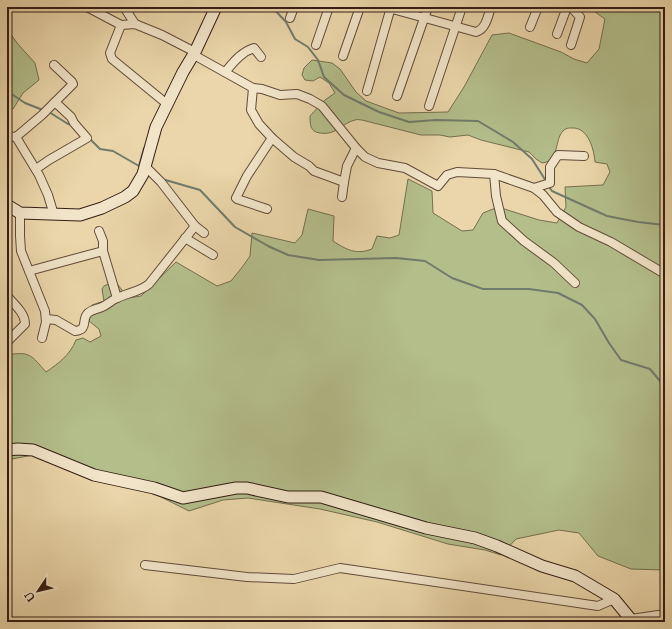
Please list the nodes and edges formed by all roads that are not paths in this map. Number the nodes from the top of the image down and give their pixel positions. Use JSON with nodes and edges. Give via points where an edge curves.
{"nodes":[{"id":1,"x":87,"y":7,"type":"edge"},
{"id":2,"x":124,"y":7,"type":"edge"},
{"id":3,"x":216,"y":7,"type":"edge"},
{"id":4,"x":294,"y":7,"type":"edge"},
{"id":5,"x":328,"y":7,"type":"edge"},
{"id":6,"x":360,"y":7,"type":"edge"},
{"id":7,"x":428,"y":7,"type":"edge"},
{"id":8,"x":462,"y":7,"type":"edge"},
{"id":9,"x":491,"y":7,"type":"edge"},
{"id":10,"x":538,"y":7,"type":"edge"},
{"id":11,"x":567,"y":7,"type":"edge"},
{"id":12,"x":571,"y":7,"type":"edge"},
{"id":13,"x":389,"y":8,"type":"edge"},
{"id":14,"x":290,"y":18,"type":"dead end"},
{"id":15,"x":424,"y":18,"type":"junction"},
{"id":16,"x":135,"y":24,"type":"junction"},
{"id":17,"x":122,"y":25,"type":"junction"},
{"id":18,"x":454,"y":27,"type":"junction"},
{"id":19,"x":530,"y":27,"type":"dead end"},
{"id":20,"x":557,"y":34,"type":"dead end"},
{"id":21,"x":316,"y":45,"type":"dead end"},
{"id":22,"x":571,"y":46,"type":"dead end"},
{"id":23,"x":193,"y":52,"type":"junction"},
{"id":24,"x":343,"y":56,"type":"dead end"},
{"id":25,"x":262,"y":57,"type":"dead end"},
{"id":26,"x":54,"y":65,"type":"dead end"},
{"id":27,"x":225,"y":72,"type":"junction"},
{"id":28,"x":253,"y":88,"type":"junction"},
{"id":29,"x":366,"y":91,"type":"dead end"},
{"id":30,"x":397,"y":96,"type":"dead end"},
{"id":31,"x":165,"y":102,"type":"junction"},
{"id":32,"x":54,"y":104,"type":"junction"},
{"id":33,"x":429,"y":106,"type":"dead end"},
{"id":34,"x":7,"y":136,"type":"edge"},
{"id":35,"x":16,"y":137,"type":"junction"},
{"id":36,"x":272,"y":138,"type":"junction"},
{"id":37,"x":356,"y":148,"type":"junction"},
{"id":38,"x":584,"y":156,"type":"dead end"},
{"id":39,"x":36,"y":169,"type":"junction"},
{"id":40,"x":144,"y":169,"type":"junction"},
{"id":41,"x":494,"y":174,"type":"junction"},
{"id":42,"x":344,"y":182,"type":"junction"},
{"id":43,"x":534,"y":188,"type":"junction"},
{"id":44,"x":342,"y":197,"type":"dead end"},
{"id":45,"x":7,"y":205,"type":"edge"},
{"id":46,"x":267,"y":209,"type":"dead end"},
{"id":47,"x":20,"y":213,"type":"junction"},
{"id":48,"x":54,"y":214,"type":"junction"},
{"id":49,"x":194,"y":226,"type":"junction"},
{"id":50,"x":99,"y":231,"type":"dead end"},
{"id":51,"x":204,"y":233,"type":"dead end"},
{"id":52,"x":185,"y":238,"type":"junction"},
{"id":53,"x":103,"y":251,"type":"junction"},
{"id":54,"x":213,"y":255,"type":"dead end"},
{"id":55,"x":29,"y":271,"type":"junction"},
{"id":56,"x":665,"y":274,"type":"edge"},
{"id":57,"x":575,"y":284,"type":"dead end"},
{"id":58,"x":7,"y":296,"type":"edge"},
{"id":59,"x":117,"y":298,"type":"junction"},
{"id":60,"x":46,"y":320,"type":"junction"},
{"id":61,"x":42,"y":338,"type":"dead end"},
{"id":62,"x":7,"y":342,"type":"edge"},
{"id":63,"x":7,"y":450,"type":"edge"},
{"id":64,"x":145,"y":565,"type":"dead end"},
{"id":65,"x":614,"y":599,"type":"junction"},
{"id":66,"x":665,"y":614,"type":"edge"},
{"id":67,"x":632,"y":621,"type":"edge"}],
"edges":[{"from":1,"to":17,"type":"street"},
{"from":2,"to":16,"type":"street"},
{"from":3,"to":23,"type":"street"},
{"from":4,"to":14,"type":"street"},
{"from":5,"to":21,"type":"street"},
{"from":6,"to":24,"type":"street"},
{"from":7,"to":15,"type":"street"},
{"from":8,"to":18,"type":"street"},
{"from":9,"to":18,"type":"street","via":[[484,26],[478,32]]},
{"from":10,"to":19,"type":"street"},
{"from":11,"to":20,"type":"street"},
{"from":12,"to":22,"type":"street","via":[[580,17]]},
{"from":13,"to":15,"type":"street"},
{"from":13,"to":29,"type":"street"},
{"from":15,"to":18,"type":"street"},
{"from":15,"to":30,"type":"street"},
{"from":16,"to":17,"type":"street"},
{"from":16,"to":23,"type":"street"},
{"from":17,"to":31,"type":"street","via":[[110,53],[112,59]]},
{"from":18,"to":33,"type":"street"},
{"from":23,"to":27,"type":"street"},
{"from":23,"to":31,"type":"street"},
{"from":25,"to":27,"type":"street","via":[[254,48],[250,49]]},
{"from":26,"to":32,"type":"street","via":[[73,83]]},
{"from":27,"to":28,"type":"street"},
{"from":28,"to":36,"type":"street","via":[[251,110]]},
{"from":28,"to":37,"type":"street","via":[[262,88],[280,96],[297,94],[310,98],[322,106]]},
{"from":31,"to":40,"type":"street"},
{"from":32,"to":35,"type":"street"},
{"from":32,"to":39,"type":"street","via":[[71,117],[86,139]]},
{"from":34,"to":35,"type":"street"},
{"from":35,"to":39,"type":"street"},
{"from":36,"to":42,"type":"street","via":[[314,171]]},
{"from":36,"to":46,"type":"street","via":[[236,198]]},
{"from":37,"to":41,"type":"street","via":[[371,161],[405,168],[438,186],[447,175],[457,172]]},
{"from":37,"to":42,"type":"street","via":[[347,166]]},
{"from":38,"to":43,"type":"street","via":[[558,155],[550,166],[547,184]]},
{"from":39,"to":48,"type":"street"},
{"from":40,"to":48,"type":"street","via":[[133,191],[125,197],[80,215]]},
{"from":40,"to":49,"type":"street","via":[[158,179]]},
{"from":41,"to":43,"type":"street"},
{"from":41,"to":57,"type":"street","via":[[502,221],[554,263]]},
{"from":42,"to":44,"type":"street"},
{"from":43,"to":56,"type":"street","via":[[557,212],[579,227],[611,242]]},
{"from":45,"to":47,"type":"street"},
{"from":47,"to":48,"type":"street"},
{"from":47,"to":55,"type":"street","via":[[21,251]]},
{"from":49,"to":51,"type":"street"},
{"from":49,"to":52,"type":"street"},
{"from":50,"to":53,"type":"street"},
{"from":52,"to":54,"type":"street"},
{"from":52,"to":59,"type":"street","via":[[149,284]]},
{"from":53,"to":55,"type":"street"},
{"from":53,"to":59,"type":"street"},
{"from":55,"to":60,"type":"street","via":[[45,311]]},
{"from":58,"to":62,"type":"street","via":[[25,319],[25,324]]},
{"from":59,"to":60,"type":"street","via":[[87,314],[83,327],[77,331],[56,320]]},
{"from":60,"to":61,"type":"street"},
{"from":63,"to":65,"type":"street","via":[[33,450],[94,476],[154,488],[183,498],[247,488],[288,497],[321,498],[426,528],[475,538],[542,566],[575,576]]},
{"from":64,"to":65,"type":"street","via":[[247,577],[294,579],[340,568],[598,606]]},
{"from":65,"to":67,"type":"street"},
{"from":66,"to":67,"type":"street"}]}
